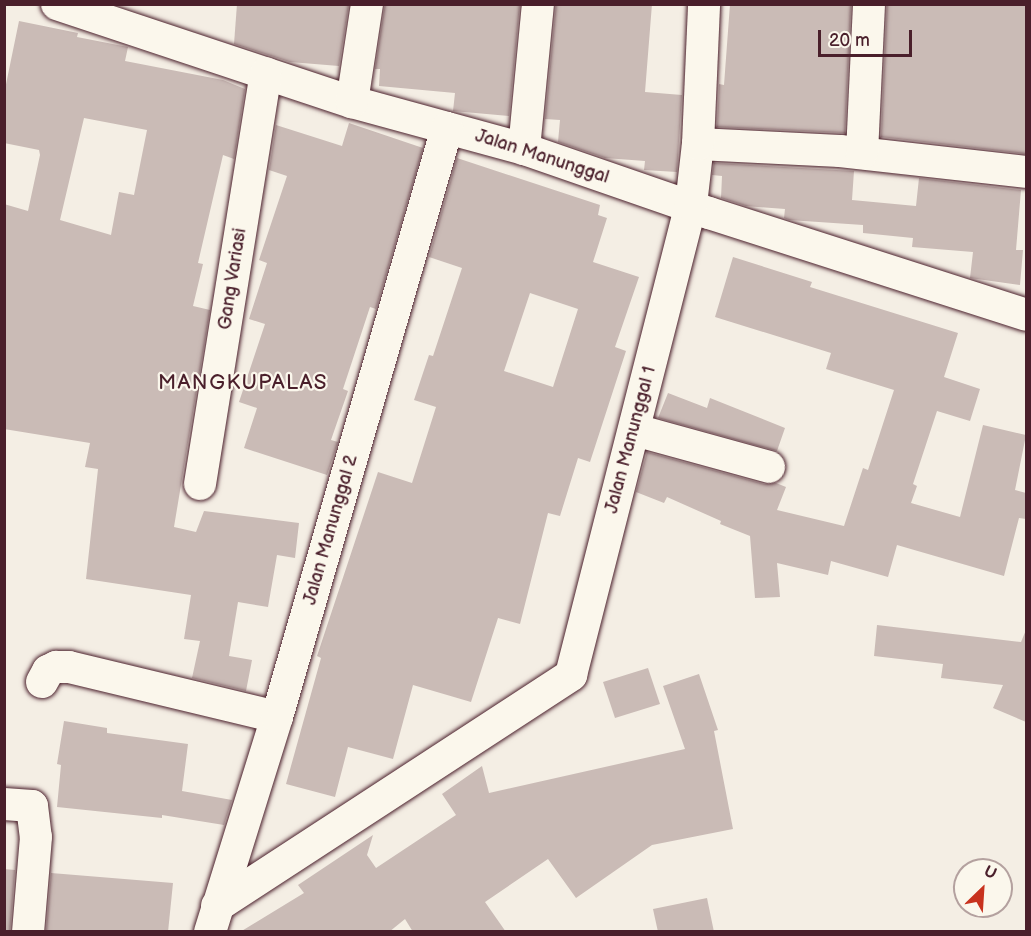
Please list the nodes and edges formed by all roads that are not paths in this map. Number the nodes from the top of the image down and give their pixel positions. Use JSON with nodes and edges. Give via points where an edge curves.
{"nodes":[{"id":1,"x":57,"y":4,"type":"edge"},
{"id":2,"x":367,"y":4,"type":"edge"},
{"id":3,"x":538,"y":4,"type":"edge"},
{"id":4,"x":704,"y":4,"type":"edge"},
{"id":5,"x":869,"y":4,"type":"edge"},
{"id":6,"x":266,"y":73,"type":"junction"},
{"id":7,"x":352,"y":102,"type":"junction"},
{"id":8,"x":447,"y":128,"type":"junction"},
{"id":9,"x":698,"y":144,"type":"junction"},
{"id":10,"x":524,"y":149,"type":"junction"},
{"id":11,"x":862,"y":153,"type":"junction"},
{"id":12,"x":1026,"y":172,"type":"edge"},
{"id":13,"x":691,"y":206,"type":"junction"},
{"id":14,"x":1026,"y":315,"type":"edge"},
{"id":15,"x":635,"y":430,"type":"junction"},
{"id":16,"x":769,"y":467,"type":"dead end"},
{"id":17,"x":200,"y":484,"type":"dead end"},
{"id":18,"x":42,"y":682,"type":"dead end"},
{"id":19,"x":277,"y":717,"type":"junction"},
{"id":20,"x":4,"y":804,"type":"edge"},
{"id":21,"x":213,"y":919,"type":"edge"},
{"id":22,"x":28,"y":932,"type":"edge"}],
"edges":[{"from":1,"to":6,"type":"street","name":"Jalan Manunggal"},
{"from":2,"to":7,"type":"street"},
{"from":3,"to":10,"type":"street"},
{"from":4,"to":9,"type":"street","name":"Jalan Manunggal 1"},
{"from":5,"to":11,"type":"street"},
{"from":6,"to":7,"type":"street","name":"Jalan Manunggal"},
{"from":6,"to":17,"type":"street","name":"Gang Variasi"},
{"from":7,"to":8,"type":"street","name":"Jalan Manunggal"},
{"from":8,"to":10,"type":"street","name":"Jalan Manunggal"},
{"from":8,"to":19,"type":"street","name":"Jalan Manunggal 2"},
{"from":9,"to":11,"type":"street"},
{"from":9,"to":13,"type":"street","name":"Jalan Manunggal 1"},
{"from":10,"to":13,"type":"street","name":"Jalan Manunggal"},
{"from":11,"to":12,"type":"street"},
{"from":13,"to":14,"type":"street","name":"Jalan Manunggal"},
{"from":13,"to":15,"type":"street","name":"Jalan Manunggal 1"},
{"from":15,"to":16,"type":"street"},
{"from":15,"to":21,"type":"street","name":"Jalan Manunggal 1","via":[[571,675]]},
{"from":18,"to":19,"type":"street","via":[[48,671],[69,667]]},
{"from":19,"to":21,"type":"street","name":"Jalan Manunggal 2"},
{"from":20,"to":22,"type":"street","via":[[32,806],[36,837]]}]}
